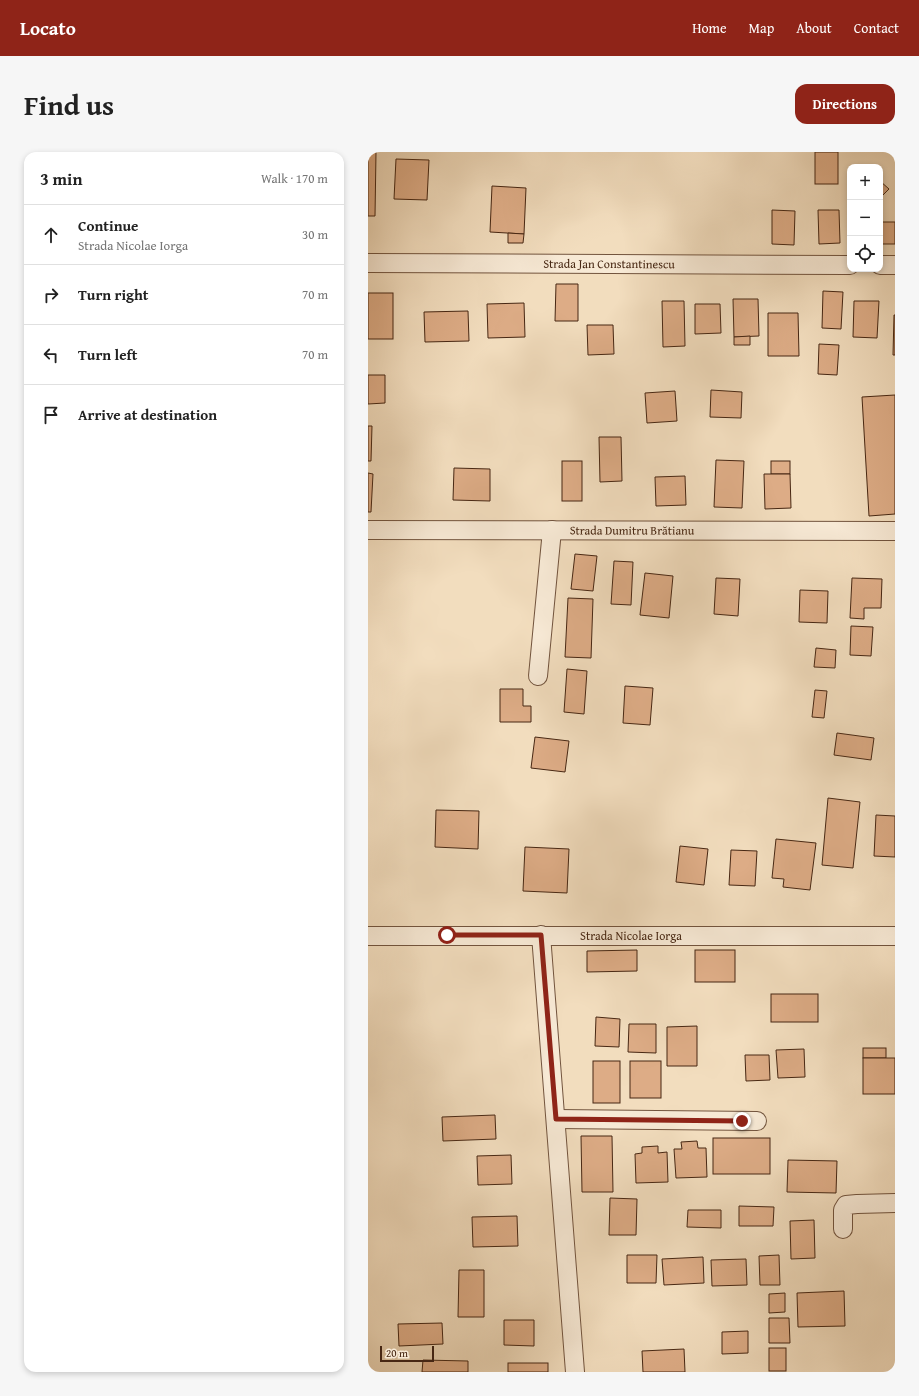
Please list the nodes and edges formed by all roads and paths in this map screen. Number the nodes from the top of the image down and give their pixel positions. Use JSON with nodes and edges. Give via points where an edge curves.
{"nodes":[{"id":1,"x":368,"y":263,"type":"edge"},
{"id":2,"x":847,"y":265,"type":"edge"},
{"id":3,"x":883,"y":265,"type":"edge"},
{"id":4,"x":895,"y":266,"type":"edge"},
{"id":5,"x":368,"y":530,"type":"edge"},
{"id":6,"x":552,"y":530,"type":"junction"},
{"id":7,"x":895,"y":531,"type":"edge"},
{"id":8,"x":538,"y":676,"type":"dead end"},
{"id":9,"x":541,"y":935,"type":"junction"},
{"id":10,"x":368,"y":936,"type":"edge"},
{"id":11,"x":895,"y":936,"type":"edge"},
{"id":12,"x":556,"y":1119,"type":"junction"},
{"id":13,"x":757,"y":1121,"type":"dead end"},
{"id":14,"x":895,"y":1203,"type":"edge"},
{"id":15,"x":844,"y":1229,"type":"dead end"},
{"id":16,"x":575,"y":1372,"type":"edge"}],
"edges":[{"from":1,"to":2,"type":"street","name":"Strada Jan Constantinescu"},
{"from":3,"to":4,"type":"street"},
{"from":5,"to":6,"type":"street","name":"Strada Dumitru Brătianu"},
{"from":6,"to":7,"type":"street","name":"Strada Dumitru Brătianu"},
{"from":6,"to":8,"type":"street"},
{"from":9,"to":10,"type":"street","name":"Strada Nicolae Iorga"},
{"from":9,"to":11,"type":"street","name":"Strada Nicolae Iorga"},
{"from":9,"to":12,"type":"street"},
{"from":12,"to":13,"type":"street"},
{"from":12,"to":16,"type":"street"},
{"from":14,"to":15,"type":"street","via":[[846,1205]]}]}
